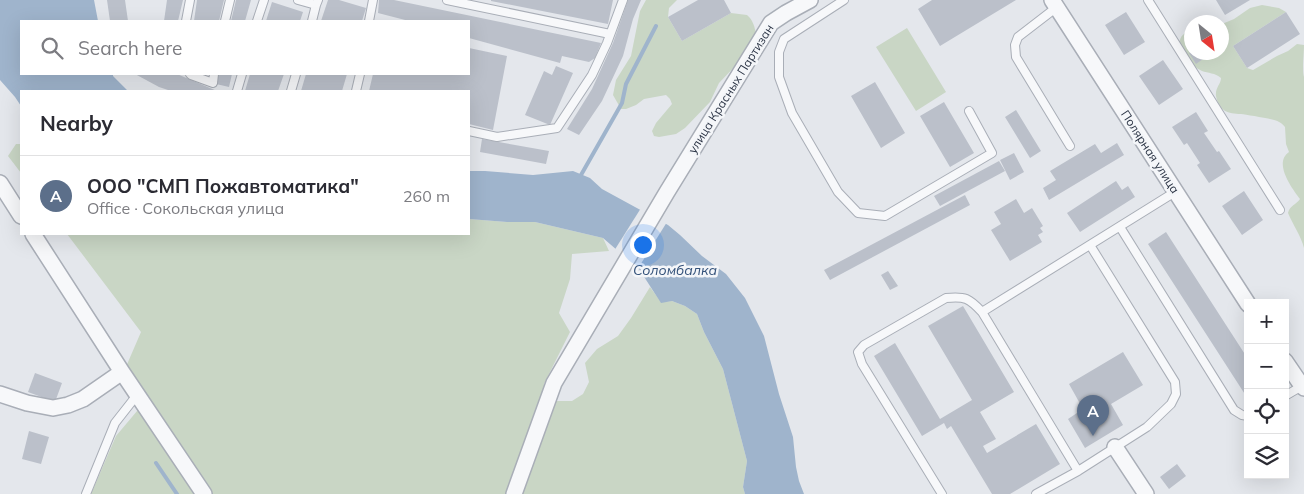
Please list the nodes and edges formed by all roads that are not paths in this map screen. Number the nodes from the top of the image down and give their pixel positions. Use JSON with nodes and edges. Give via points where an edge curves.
{"nodes":[{"id":1,"x":190,"y":0,"type":"edge"},
{"id":2,"x":230,"y":0,"type":"edge"},
{"id":3,"x":264,"y":0,"type":"edge"},
{"id":4,"x":298,"y":0,"type":"edge"},
{"id":5,"x":373,"y":0,"type":"edge"},
{"id":6,"x":447,"y":0,"type":"edge"},
{"id":7,"x":623,"y":0,"type":"edge"},
{"id":8,"x":810,"y":0,"type":"edge"},
{"id":9,"x":844,"y":0,"type":"edge"},
{"id":10,"x":1148,"y":0,"type":"edge"},
{"id":11,"x":317,"y":2,"type":"edge"},
{"id":12,"x":1054,"y":4,"type":"edge"},
{"id":13,"x":186,"y":20,"type":"edge"},
{"id":14,"x":225,"y":20,"type":"edge"},
{"id":15,"x":257,"y":20,"type":"edge"},
{"id":16,"x":312,"y":20,"type":"edge"},
{"id":17,"x":369,"y":20,"type":"edge"},
{"id":18,"x":610,"y":34,"type":"junction"},
{"id":19,"x":191,"y":75,"type":"edge"},
{"id":20,"x":214,"y":75,"type":"edge"},
{"id":21,"x":242,"y":75,"type":"edge"},
{"id":22,"x":296,"y":75,"type":"edge"},
{"id":23,"x":360,"y":75,"type":"edge"},
{"id":24,"x":237,"y":90,"type":"edge"},
{"id":25,"x":291,"y":90,"type":"edge"},
{"id":26,"x":356,"y":90,"type":"edge"},
{"id":27,"x":969,"y":110,"type":"dead end"},
{"id":28,"x":470,"y":131,"type":"edge"},
{"id":29,"x":1070,"y":146,"type":"dead end"},
{"id":30,"x":0,"y":183,"type":"edge"},
{"id":31,"x":1176,"y":192,"type":"junction"},
{"id":32,"x":1280,"y":210,"type":"dead end"},
{"id":33,"x":20,"y":214,"type":"edge"},
{"id":34,"x":1120,"y":227,"type":"junction"},
{"id":35,"x":33,"y":235,"type":"edge"},
{"id":36,"x":1090,"y":245,"type":"junction"},
{"id":37,"x":1245,"y":299,"type":"edge"},
{"id":38,"x":982,"y":312,"type":"junction"},
{"id":39,"x":1289,"y":367,"type":"edge"},
{"id":40,"x":122,"y":372,"type":"junction"},
{"id":41,"x":1303,"y":387,"type":"edge"},
{"id":42,"x":0,"y":394,"type":"edge"},
{"id":43,"x":1289,"y":394,"type":"edge"},
{"id":44,"x":137,"y":395,"type":"junction"},
{"id":45,"x":1244,"y":415,"type":"edge"},
{"id":46,"x":1115,"y":447,"type":"junction"},
{"id":47,"x":1078,"y":471,"type":"junction"},
{"id":48,"x":86,"y":494,"type":"edge"},
{"id":49,"x":204,"y":494,"type":"edge"},
{"id":50,"x":514,"y":494,"type":"edge"},
{"id":51,"x":942,"y":494,"type":"edge"},
{"id":52,"x":1036,"y":494,"type":"edge"},
{"id":53,"x":1146,"y":494,"type":"edge"}],
"edges":[{"from":1,"to":13,"type":"lane"},
{"from":2,"to":14,"type":"lane"},
{"from":3,"to":15,"type":"lane"},
{"from":4,"to":11,"type":"lane"},
{"from":5,"to":17,"type":"lane"},
{"from":6,"to":18,"type":"lane"},
{"from":7,"to":18,"type":"lane"},
{"from":8,"to":50,"type":"street","name":"улица Красных Партизан","via":[[771,23],[617,274],[554,383]]},
{"from":9,"to":27,"type":"lane","via":[[784,39],[779,52],[779,77],[801,129],[838,192],[858,213],[885,216],[992,153]]},
{"from":10,"to":32,"type":"lane"},
{"from":11,"to":16,"type":"lane"},
{"from":12,"to":29,"type":"lane","via":[[1018,37],[1016,57]]},
{"from":12,"to":31,"type":"street","name":"Полярная улица"},
{"from":18,"to":28,"type":"lane","via":[[592,75],[556,128],[497,136]]},
{"from":19,"to":20,"type":"lane","via":[[212,83]]},
{"from":21,"to":24,"type":"lane"},
{"from":22,"to":25,"type":"lane"},
{"from":23,"to":26,"type":"lane"},
{"from":30,"to":33,"type":"street"},
{"from":31,"to":34,"type":"lane"},
{"from":31,"to":37,"type":"street","name":"Полярная улица"},
{"from":34,"to":36,"type":"lane"},
{"from":34,"to":45,"type":"lane","via":[[1234,410]]},
{"from":35,"to":40,"type":"street"},
{"from":36,"to":38,"type":"lane"},
{"from":36,"to":46,"type":"lane","via":[[1174,382],[1176,394],[1171,404],[1147,427]]},
{"from":38,"to":47,"type":"lane"},
{"from":38,"to":51,"type":"lane","via":[[973,302],[960,296],[946,298],[864,345],[858,352],[862,364]]},
{"from":39,"to":41,"type":"street"},
{"from":40,"to":42,"type":"street","via":[[83,399],[52,408]]},
{"from":40,"to":44,"type":"street"},
{"from":41,"to":43,"type":"lane"},
{"from":44,"to":48,"type":"lane","via":[[115,423]]},
{"from":44,"to":49,"type":"street"},
{"from":46,"to":47,"type":"lane"},
{"from":46,"to":53,"type":"street"},
{"from":47,"to":52,"type":"lane"}]}
